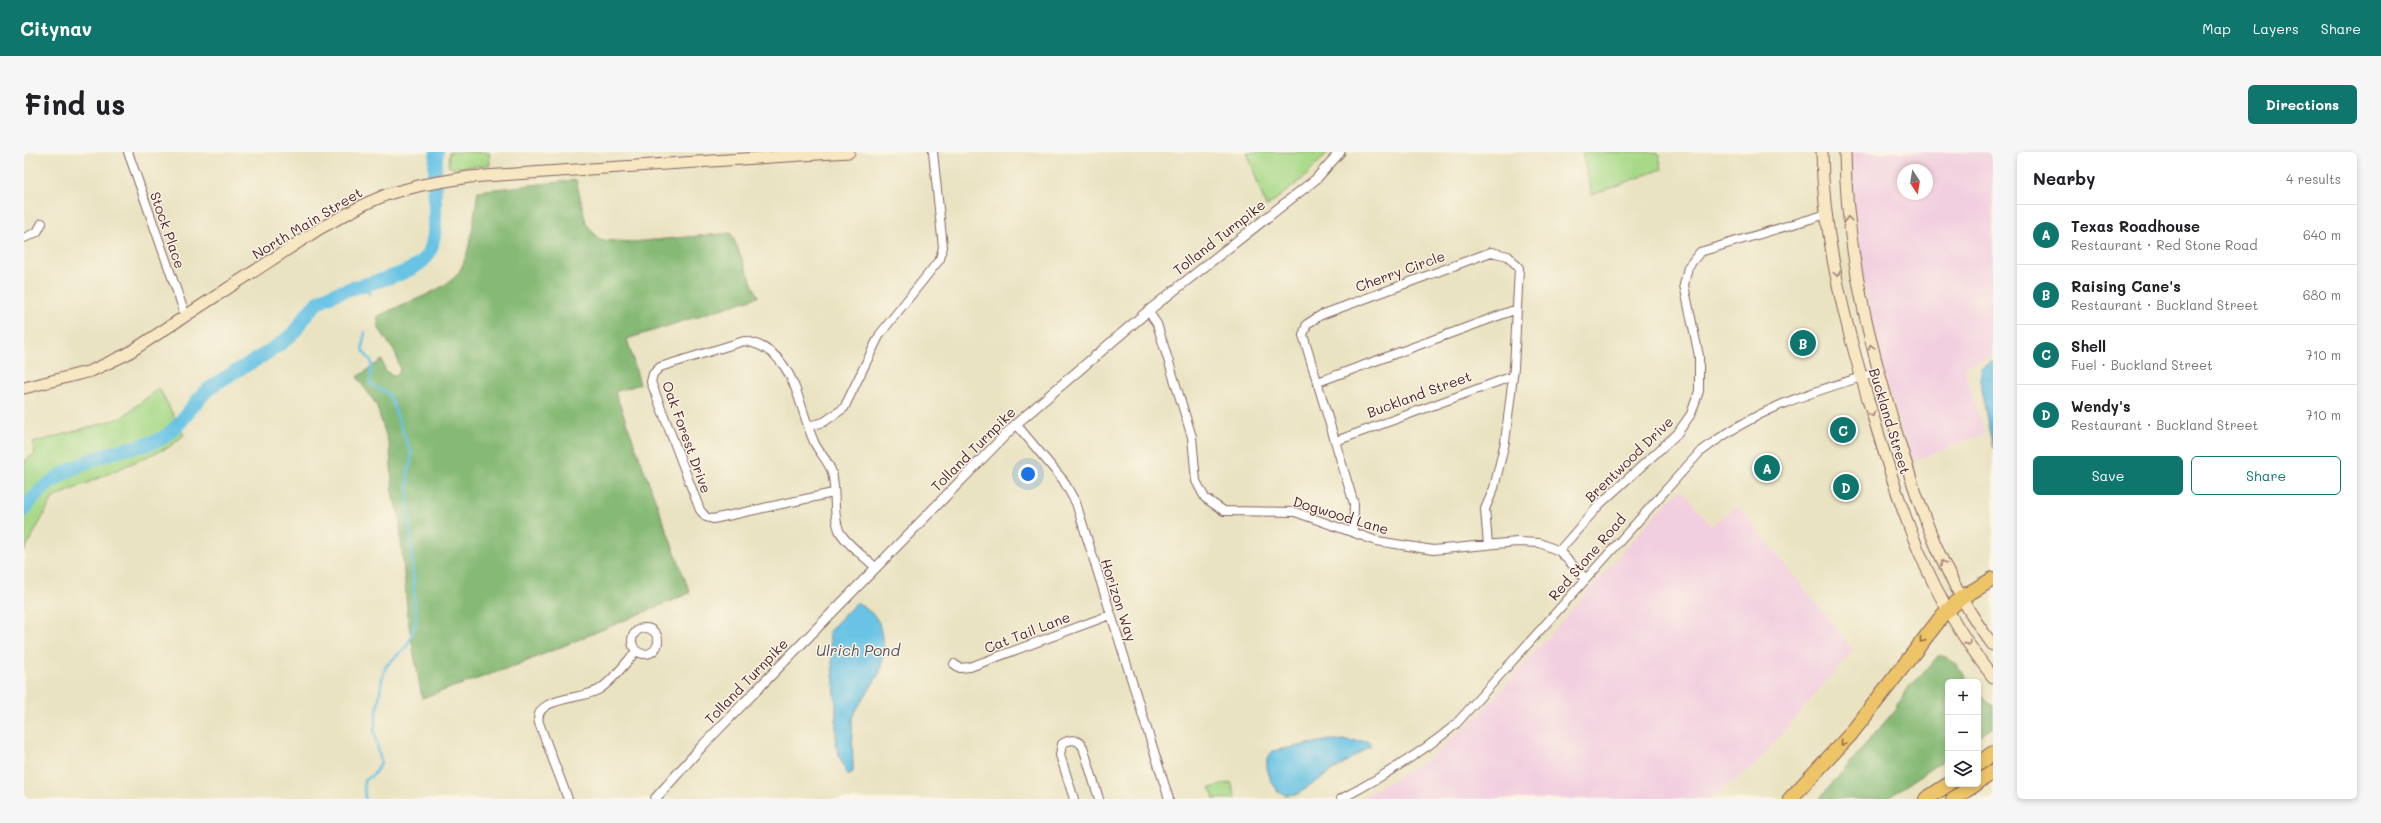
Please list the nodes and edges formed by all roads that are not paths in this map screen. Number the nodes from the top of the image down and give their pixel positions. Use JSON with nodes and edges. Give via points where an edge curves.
{"nodes":[{"id":1,"x":128,"y":152,"type":"edge"},
{"id":2,"x":848,"y":152,"type":"edge"},
{"id":3,"x":933,"y":152,"type":"edge"},
{"id":4,"x":1340,"y":152,"type":"edge"},
{"id":5,"x":1822,"y":152,"type":"edge"},
{"id":6,"x":1845,"y":152,"type":"edge"},
{"id":7,"x":1827,"y":214,"type":"junction"},
{"id":8,"x":42,"y":223,"type":"dead end"},
{"id":9,"x":24,"y":238,"type":"edge"},
{"id":10,"x":1518,"y":309,"type":"junction"},
{"id":11,"x":1148,"y":311,"type":"junction"},
{"id":12,"x":186,"y":317,"type":"junction"},
{"id":13,"x":1878,"y":372,"type":"junction"},
{"id":14,"x":1513,"y":376,"type":"junction"},
{"id":15,"x":1861,"y":377,"type":"junction"},
{"id":16,"x":1318,"y":382,"type":"junction"},
{"id":17,"x":24,"y":388,"type":"edge"},
{"id":18,"x":1016,"y":424,"type":"junction"},
{"id":19,"x":808,"y":426,"type":"junction"},
{"id":20,"x":1336,"y":441,"type":"junction"},
{"id":21,"x":833,"y":493,"type":"junction"},
{"id":22,"x":1353,"y":532,"type":"junction"},
{"id":23,"x":1488,"y":546,"type":"junction"},
{"id":24,"x":1559,"y":551,"type":"junction"},
{"id":25,"x":875,"y":568,"type":"junction"},
{"id":26,"x":1586,"y":578,"type":"junction"},
{"id":27,"x":1993,"y":579,"type":"edge"},
{"id":28,"x":1961,"y":598,"type":"junction"},
{"id":29,"x":1948,"y":610,"type":"junction"},
{"id":30,"x":1110,"y":615,"type":"junction"},
{"id":31,"x":1993,"y":645,"type":"edge"},
{"id":32,"x":636,"y":651,"type":"dead end"},
{"id":33,"x":954,"y":664,"type":"dead end"},
{"id":34,"x":1993,"y":677,"type":"edge"},
{"id":35,"x":1993,"y":753,"type":"edge"},
{"id":36,"x":1981,"y":762,"type":"edge"},
{"id":37,"x":1993,"y":772,"type":"edge"},
{"id":38,"x":1981,"y":780,"type":"edge"},
{"id":39,"x":1945,"y":787,"type":"edge"},
{"id":40,"x":1971,"y":787,"type":"edge"},
{"id":41,"x":568,"y":799,"type":"edge"},
{"id":42,"x":655,"y":799,"type":"edge"},
{"id":43,"x":1074,"y":799,"type":"edge"},
{"id":44,"x":1099,"y":799,"type":"edge"},
{"id":45,"x":1169,"y":799,"type":"edge"},
{"id":46,"x":1341,"y":799,"type":"edge"},
{"id":47,"x":1790,"y":799,"type":"edge"},
{"id":48,"x":1926,"y":799,"type":"edge"},
{"id":49,"x":1953,"y":799,"type":"edge"}],
"edges":[{"from":1,"to":12,"type":"street","name":"Stock Place"},
{"from":2,"to":12,"type":"main road","name":"North Main Street","via":[[445,181],[422,185],[388,194],[343,215]]},
{"from":3,"to":19,"type":"street","via":[[943,247],[940,259],[880,334],[844,408],[824,422]]},
{"from":4,"to":11,"type":"street","name":"Tolland Turnpike","via":[[1316,179]]},
{"from":5,"to":7,"type":"main road","name":"Buckland Street"},
{"from":13,"to":6,"type":"main road","name":"Buckland Street","one_way":true,"via":[[1854,265],[1847,207]]},
{"from":7,"to":15,"type":"main road","name":"Buckland Street","one_way":true,"via":[[1842,299]]},
{"from":7,"to":24,"type":"street","name":"Brentwood Drive","via":[[1700,252],[1688,267],[1684,285],[1699,356],[1699,391],[1691,414],[1677,434],[1600,504]]},
{"from":8,"to":9,"type":"street","via":[[37,232]]},
{"from":10,"to":14,"type":"street","name":"Cherry Circle"},
{"from":10,"to":16,"type":"street"},
{"from":10,"to":16,"type":"street","name":"Cherry Circle","via":[[1519,268],[1508,256],[1491,252],[1456,264],[1321,315],[1307,324],[1303,335]]},
{"from":11,"to":18,"type":"street","name":"Tolland Turnpike"},
{"from":11,"to":22,"type":"street","name":"Dogwood Lane","via":[[1157,324],[1190,430],[1196,482],[1205,498],[1224,511],[1295,512]]},
{"from":12,"to":17,"type":"main road","name":"North Main Street","via":[[112,362],[84,373]]},
{"from":13,"to":15,"type":"street","name":"Red Stone Road"},
{"from":28,"to":13,"type":"main road","name":"Buckland Street","one_way":true,"via":[[1924,519]]},
{"from":14,"to":20,"type":"street","name":"Buckland Street"},
{"from":14,"to":23,"type":"street","name":"Cherry Circle","via":[[1505,442],[1494,488],[1485,509]]},
{"from":15,"to":26,"type":"street","name":"Red Stone Road","via":[[1787,400],[1729,430],[1699,453]]},
{"from":15,"to":29,"type":"main road","name":"Buckland Street","one_way":true,"via":[[1910,532]]},
{"from":16,"to":20,"type":"street","name":"Cherry Circle"},
{"from":18,"to":25,"type":"street","name":"Tolland Turnpike"},
{"from":18,"to":30,"type":"street","name":"Horizon Way","via":[[1072,494]]},
{"from":19,"to":21,"type":"street","name":"Oak Forest Drive","via":[[814,444],[826,460],[832,474]]},
{"from":19,"to":21,"type":"street","name":"Oak Forest Drive","via":[[796,388],[786,369],[773,352],[758,344],[744,341],[660,367],[653,374],[651,382],[700,510],[706,516],[713,519]]},
{"from":20,"to":22,"type":"street","name":"Cherry Circle","via":[[1354,504]]},
{"from":21,"to":25,"type":"street","name":"Oak Forest Drive","via":[[840,532]]},
{"from":22,"to":23,"type":"street","name":"Dogwood Lane","via":[[1383,542],[1433,550]]},
{"from":23,"to":24,"type":"street","name":"Dogwood Lane","via":[[1517,542],[1540,544]]},
{"from":24,"to":26,"type":"street","name":"Dogwood Lane"},
{"from":25,"to":42,"type":"street","name":"Tolland Turnpike","via":[[704,744]]},
{"from":26,"to":46,"type":"street","name":"Red Stone Road","via":[[1492,687],[1455,725],[1400,767]]},
{"from":27,"to":28,"type":"highway"},
{"from":28,"to":29,"type":"highway"},
{"from":28,"to":31,"type":"main road","name":"Buckland Street"},
{"from":29,"to":34,"type":"main road","name":"Buckland Street","one_way":true},
{"from":29,"to":47,"type":"highway","one_way":true,"via":[[1850,735]]},
{"from":30,"to":33,"type":"street","name":"Cat Tail Lane","via":[[970,667],[961,668]]},
{"from":30,"to":45,"type":"street","name":"Horizon Way"},
{"from":32,"to":41,"type":"street","via":[[600,689],[546,706],[539,713],[539,723]]},
{"from":35,"to":36,"type":"highway"},
{"from":37,"to":38,"type":"highway"},
{"from":39,"to":48,"type":"highway"},
{"from":40,"to":49,"type":"highway"},
{"from":43,"to":44,"type":"street","via":[[1059,753],[1062,745],[1071,740],[1078,741],[1083,747]]}]}
